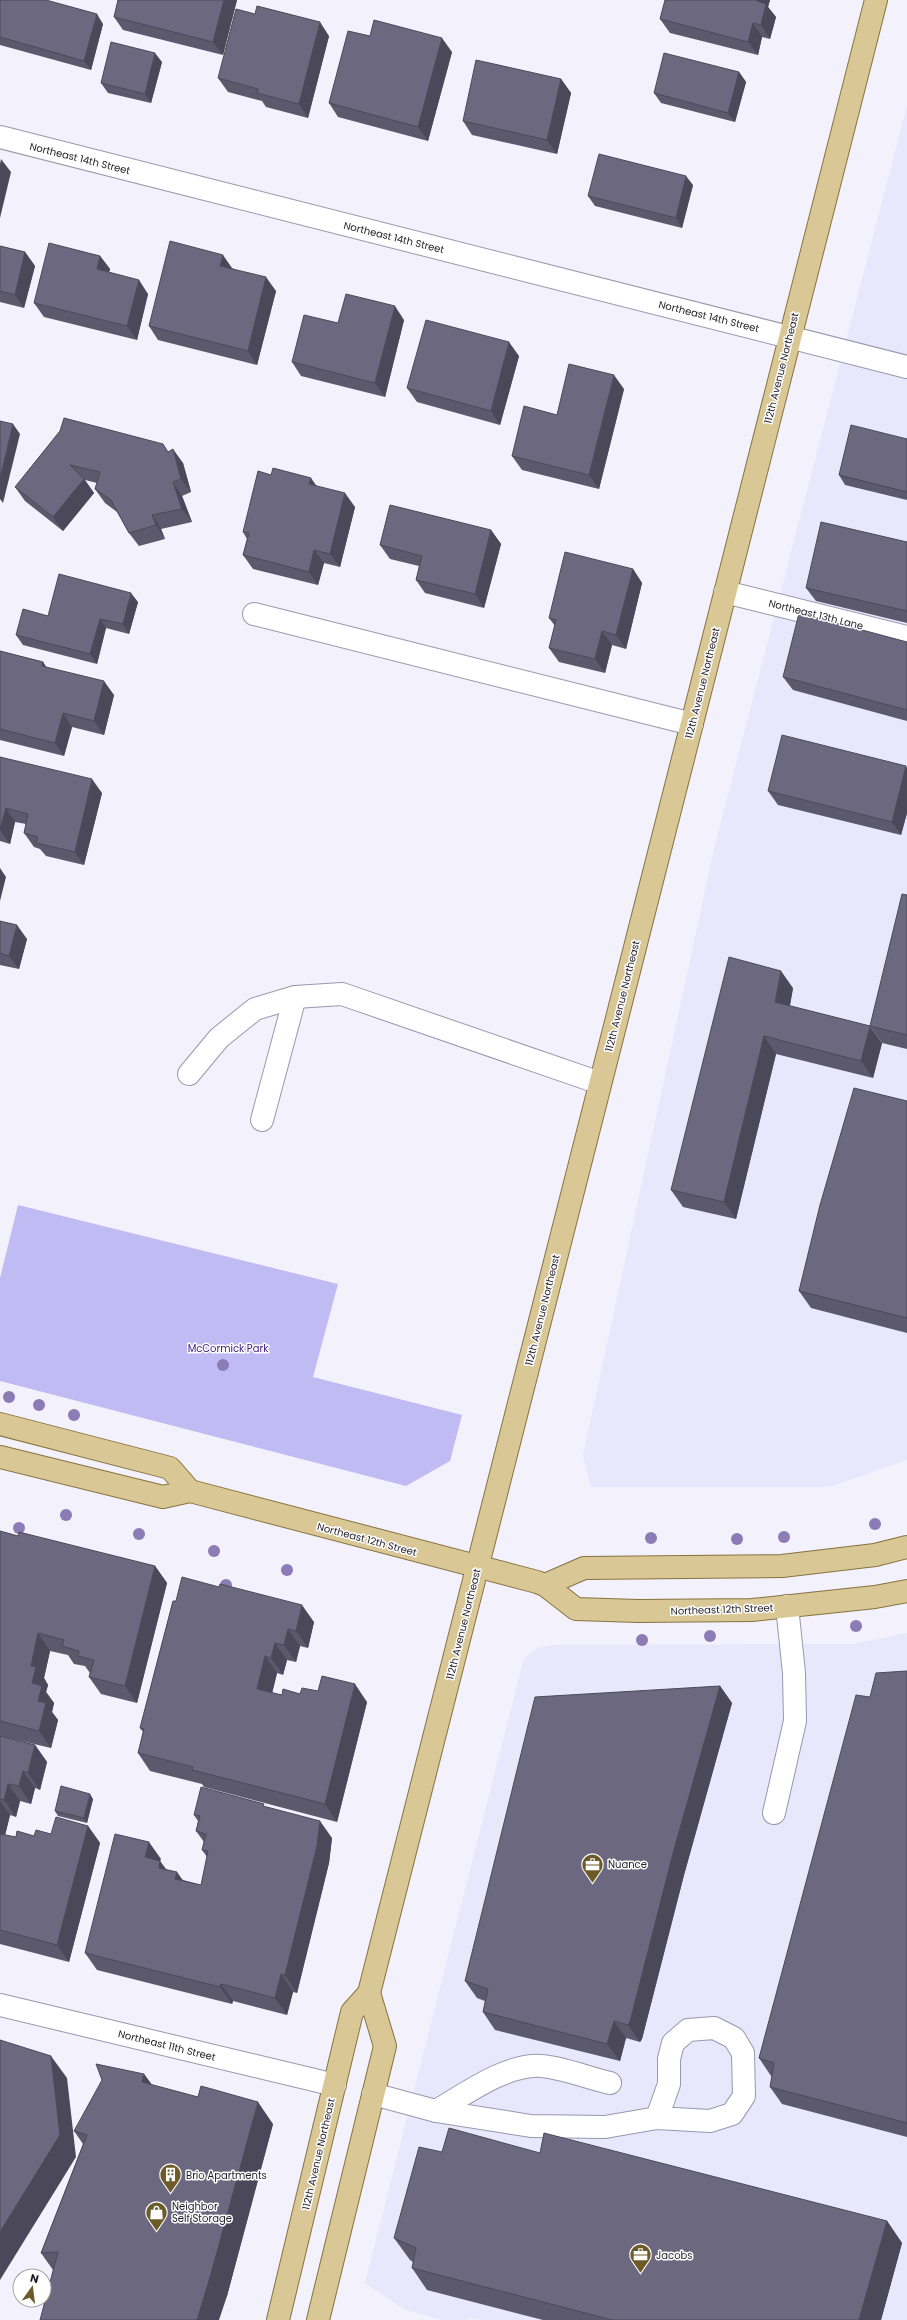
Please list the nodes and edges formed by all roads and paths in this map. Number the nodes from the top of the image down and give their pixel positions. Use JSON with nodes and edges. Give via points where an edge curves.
{"nodes":[{"id":1,"x":876,"y":0,"type":"edge"},
{"id":2,"x":0,"y":137,"type":"edge"},
{"id":3,"x":789,"y":336,"type":"junction"},
{"id":4,"x":907,"y":367,"type":"edge"},
{"id":5,"x":725,"y":592,"type":"junction"},
{"id":6,"x":254,"y":614,"type":"dead end"},
{"id":7,"x":907,"y":637,"type":"edge"},
{"id":8,"x":692,"y":724,"type":"junction"},
{"id":9,"x":295,"y":997,"type":"junction"},
{"id":10,"x":189,"y":1074,"type":"dead end"},
{"id":11,"x":600,"y":1083,"type":"junction"},
{"id":12,"x":262,"y":1120,"type":"dead end"},
{"id":13,"x":0,"y":1424,"type":"edge"},
{"id":14,"x":0,"y":1457,"type":"edge"},
{"id":15,"x":190,"y":1492,"type":"junction"},
{"id":16,"x":907,"y":1547,"type":"edge"},
{"id":17,"x":477,"y":1568,"type":"junction"},
{"id":18,"x":545,"y":1585,"type":"junction"},
{"id":19,"x":907,"y":1591,"type":"edge"},
{"id":20,"x":787,"y":1606,"type":"junction"},
{"id":21,"x":774,"y":1814,"type":"dead end"},
{"id":22,"x":369,"y":1993,"type":"junction"},
{"id":23,"x":0,"y":2005,"type":"edge"},
{"id":24,"x":610,"y":2083,"type":"dead end"},
{"id":25,"x":335,"y":2085,"type":"junction"},
{"id":26,"x":373,"y":2094,"type":"junction"},
{"id":27,"x":436,"y":2111,"type":"junction"},
{"id":28,"x":657,"y":2118,"type":"junction"},
{"id":29,"x":278,"y":2320,"type":"edge"},
{"id":30,"x":318,"y":2320,"type":"edge"}],
"edges":[{"from":1,"to":3,"type":"main road","name":"112th Avenue Northeast"},
{"from":2,"to":3,"type":"street","name":"Northeast 14th Street"},
{"from":3,"to":4,"type":"street","name":"Northeast 14th Street"},
{"from":3,"to":5,"type":"main road","name":"112th Avenue Northeast"},
{"from":5,"to":7,"type":"street","name":"Northeast 13th Lane"},
{"from":5,"to":8,"type":"main road","name":"112th Avenue Northeast"},
{"from":6,"to":8,"type":"street"},
{"from":8,"to":11,"type":"main road","name":"112th Avenue Northeast"},
{"from":9,"to":10,"type":"street","via":[[255,1009],[219,1038]]},
{"from":9,"to":11,"type":"street","via":[[342,994]]},
{"from":9,"to":12,"type":"street"},
{"from":11,"to":17,"type":"main road","name":"112th Avenue Northeast"},
{"from":13,"to":15,"type":"main road","via":[[170,1468]]},
{"from":14,"to":15,"type":"main road","name":"Northeast 12th Street","via":[[163,1497]]},
{"from":15,"to":17,"type":"main road","name":"Northeast 12th Street"},
{"from":16,"to":18,"type":"main road","via":[[875,1556],[782,1566],[584,1568]]},
{"from":17,"to":18,"type":"main road","name":"Northeast 12th Street"},
{"from":17,"to":22,"type":"main road","name":"112th Avenue Northeast"},
{"from":18,"to":20,"type":"main road","name":"Northeast 12th Street","via":[[576,1609],[752,1610]]},
{"from":19,"to":20,"type":"main road","name":"Northeast 12th Street"},
{"from":20,"to":21,"type":"street","via":[[794,1673],[795,1721]]},
{"from":22,"to":25,"type":"main road","name":"112th Avenue Northeast","via":[[352,2012]]},
{"from":22,"to":26,"type":"main road","via":[[385,2046]]},
{"from":23,"to":25,"type":"street","name":"Northeast 11th Street"},
{"from":24,"to":27,"type":"street","via":[[535,2066],[497,2077]]},
{"from":25,"to":29,"type":"main road","name":"112th Avenue Northeast"},
{"from":26,"to":27,"type":"street"},
{"from":26,"to":30,"type":"main road"},
{"from":27,"to":28,"type":"street","via":[[531,2126],[605,2127]]},
{"from":28,"to":28,"type":"street","via":[[710,2121],[732,2114],[744,2096],[743,2053],[734,2038],[714,2028],[688,2030],[673,2043],[669,2059],[669,2084]]}]}
